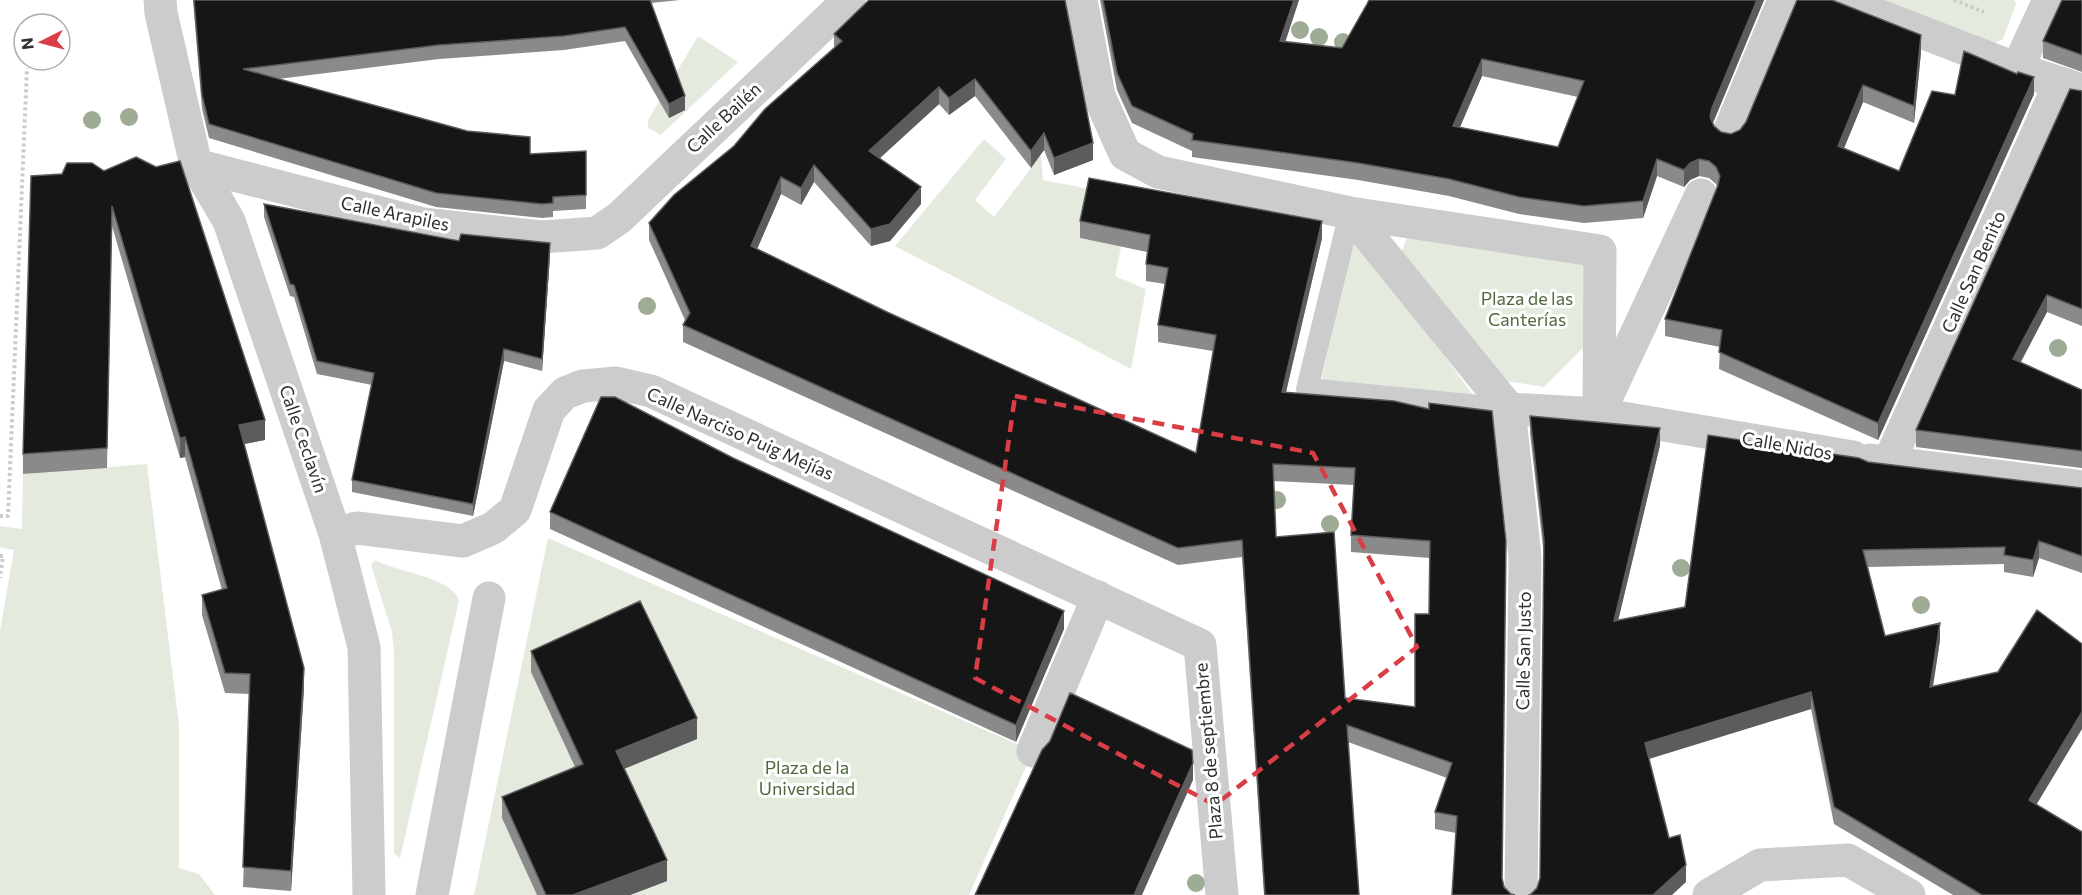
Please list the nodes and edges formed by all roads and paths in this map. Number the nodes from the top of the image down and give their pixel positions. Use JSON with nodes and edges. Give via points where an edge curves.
{"nodes":[{"id":1,"x":160,"y":0,"type":"edge"},
{"id":2,"x":849,"y":0,"type":"edge"},
{"id":3,"x":1081,"y":0,"type":"edge"},
{"id":4,"x":1784,"y":0,"type":"edge"},
{"id":5,"x":1954,"y":0,"type":"edge"},
{"id":6,"x":2049,"y":0,"type":"edge"},
{"id":7,"x":1847,"y":1,"type":"edge"},
{"id":8,"x":1986,"y":13,"type":"dead end"},
{"id":9,"x":2021,"y":70,"type":"junction"},
{"id":10,"x":27,"y":72,"type":"edge"},
{"id":11,"x":2071,"y":87,"type":"edge"},
{"id":12,"x":1729,"y":132,"type":"edge"},
{"id":13,"x":196,"y":165,"type":"junction"},
{"id":14,"x":1701,"y":195,"type":"dead end"},
{"id":15,"x":1350,"y":213,"type":"junction"},
{"id":16,"x":597,"y":232,"type":"joint"},
{"id":17,"x":1509,"y":409,"type":"junction"},
{"id":18,"x":1599,"y":414,"type":"junction"},
{"id":19,"x":1889,"y":462,"type":"junction"},
{"id":20,"x":2082,"y":487,"type":"edge"},
{"id":21,"x":0,"y":516,"type":"edge"},
{"id":22,"x":335,"y":534,"type":"junction"},
{"id":23,"x":0,"y":555,"type":"edge"},
{"id":24,"x":0,"y":578,"type":"edge"},
{"id":25,"x":1098,"y":597,"type":"junction"},
{"id":26,"x":489,"y":598,"type":"dead end"},
{"id":27,"x":1200,"y":645,"type":"joint"},
{"id":28,"x":1034,"y":751,"type":"dead end"},
{"id":29,"x":1218,"y":857,"type":"junction"},
{"id":30,"x":369,"y":895,"type":"edge"},
{"id":31,"x":432,"y":895,"type":"edge"},
{"id":32,"x":1200,"y":895,"type":"edge"},
{"id":33,"x":1222,"y":895,"type":"edge"},
{"id":34,"x":1521,"y":895,"type":"edge"},
{"id":35,"x":1709,"y":895,"type":"edge"},
{"id":36,"x":1909,"y":895,"type":"edge"}],
"edges":[{"from":1,"to":13,"type":"street","name":"Calle Ceclavín"},
{"from":2,"to":16,"type":"street","name":"Calle Bailén","via":[[619,218]]},
{"from":3,"to":15,"type":"street","via":[[1099,96],[1125,154],[1158,172]]},
{"from":4,"to":12,"type":"street"},
{"from":5,"to":8,"type":"path"},
{"from":6,"to":9,"type":"street"},
{"from":7,"to":9,"type":"street"},
{"from":9,"to":11,"type":"street"},
{"from":10,"to":21,"type":"path","via":[[9,516]]},
{"from":11,"to":19,"type":"street","name":"Calle San Benito"},
{"from":13,"to":16,"type":"street","name":"Calle Arapiles","via":[[423,224],[542,237]]},
{"from":13,"to":22,"type":"street","name":"Calle Ceclavín","via":[[229,221]]},
{"from":14,"to":18,"type":"street"},
{"from":15,"to":17,"type":"street"},
{"from":15,"to":17,"type":"lane","via":[[1307,389]]},
{"from":15,"to":18,"type":"street","via":[[1600,251]]},
{"from":17,"to":18,"type":"street"},
{"from":17,"to":34,"type":"street","name":"Calle San Justo","via":[[1525,557]]},
{"from":18,"to":19,"type":"street","name":"Calle Nidos"},
{"from":19,"to":20,"type":"street","name":"Calle Nidos"},
{"from":22,"to":25,"type":"street","name":"Calle Narciso Puig Mejías","via":[[357,528],[463,541],[493,528],[515,510],[549,410],[565,393],[583,386],[616,383],[651,391]]},
{"from":22,"to":30,"type":"street","name":"Calle Ceclavín","via":[[364,647]]},
{"from":23,"to":24,"type":"path"},
{"from":25,"to":27,"type":"street","name":"Calle Narciso Puig Mejías"},
{"from":25,"to":28,"type":"street"},
{"from":26,"to":31,"type":"street"},
{"from":27,"to":29,"type":"street","name":"Plaza 8 de septiembre"},
{"from":29,"to":32,"type":"street","name":"Plaza 8 de septiembre"},
{"from":29,"to":33,"type":"street","name":"Plaza 8 de septiembre"},
{"from":35,"to":36,"type":"street","via":[[1760,865],[1848,860]]}]}
